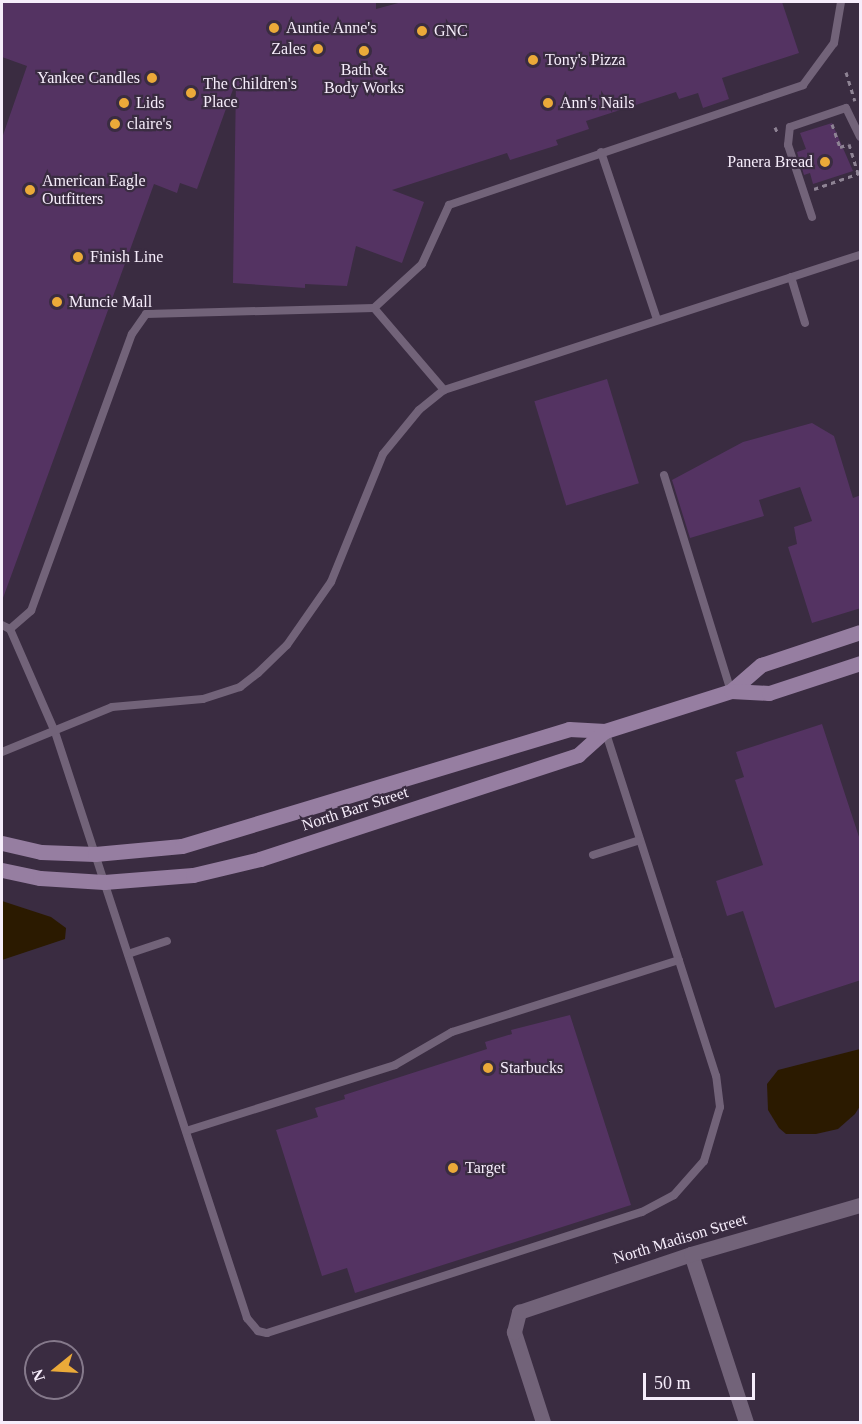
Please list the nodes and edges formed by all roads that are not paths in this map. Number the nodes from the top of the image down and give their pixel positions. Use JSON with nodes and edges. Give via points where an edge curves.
{"nodes":[{"id":1,"x":841,"y":2,"type":"edge"},
{"id":2,"x":861,"y":137,"type":"edge"},
{"id":3,"x":601,"y":152,"type":"junction"},
{"id":4,"x":813,"y":217,"type":"dead end"},
{"id":5,"x":861,"y":255,"type":"edge"},
{"id":6,"x":791,"y":278,"type":"junction"},
{"id":7,"x":374,"y":308,"type":"junction"},
{"id":8,"x":657,"y":319,"type":"junction"},
{"id":9,"x":806,"y":323,"type":"dead end"},
{"id":10,"x":444,"y":390,"type":"junction"},
{"id":11,"x":663,"y":475,"type":"dead end"},
{"id":12,"x":2,"y":625,"type":"edge"},
{"id":13,"x":10,"y":629,"type":"junction"},
{"id":14,"x":861,"y":632,"type":"edge"},
{"id":15,"x":861,"y":663,"type":"edge"},
{"id":16,"x":730,"y":691,"type":"junction"},
{"id":17,"x":605,"y":731,"type":"junction"},
{"id":18,"x":55,"y":732,"type":"junction"},
{"id":19,"x":2,"y":752,"type":"edge"},
{"id":20,"x":640,"y":840,"type":"junction"},
{"id":21,"x":2,"y":843,"type":"edge"},
{"id":22,"x":95,"y":854,"type":"junction"},
{"id":23,"x":593,"y":855,"type":"dead end"},
{"id":24,"x":2,"y":870,"type":"edge"},
{"id":25,"x":104,"y":882,"type":"junction"},
{"id":26,"x":167,"y":941,"type":"dead end"},
{"id":27,"x":128,"y":954,"type":"junction"},
{"id":28,"x":679,"y":960,"type":"junction"},
{"id":29,"x":186,"y":1131,"type":"junction"},
{"id":30,"x":861,"y":1205,"type":"edge"},
{"id":31,"x":691,"y":1254,"type":"junction"},
{"id":32,"x":543,"y":1422,"type":"edge"},
{"id":33,"x":746,"y":1422,"type":"edge"}],
"edges":[{"from":1,"to":3,"type":"lane","via":[[834,44],[803,85]]},
{"from":2,"to":4,"type":"lane","via":[[846,108],[790,127],[788,145]]},
{"from":3,"to":7,"type":"lane","via":[[449,205],[422,264]]},
{"from":3,"to":8,"type":"lane"},
{"from":5,"to":6,"type":"lane"},
{"from":6,"to":8,"type":"lane"},
{"from":6,"to":9,"type":"lane"},
{"from":7,"to":10,"type":"lane"},
{"from":7,"to":13,"type":"lane","via":[[146,314],[132,334],[31,611]]},
{"from":8,"to":10,"type":"lane"},
{"from":10,"to":18,"type":"lane","via":[[419,410],[383,454],[331,582],[286,645],[258,673],[224,694],[112,707]]},
{"from":11,"to":16,"type":"lane"},
{"from":12,"to":13,"type":"lane"},
{"from":13,"to":18,"type":"lane"},
{"from":14,"to":16,"type":"street","name":"North Barr Street","via":[[761,665]]},
{"from":15,"to":16,"type":"street","name":"North Barr Street","via":[[769,693]]},
{"from":16,"to":17,"type":"street","name":"North Barr Street"},
{"from":17,"to":20,"type":"lane"},
{"from":17,"to":22,"type":"street","name":"North Barr Street","via":[[569,729],[182,846]]},
{"from":17,"to":25,"type":"street","name":"North Barr Street","via":[[578,755],[260,859],[193,875]]},
{"from":18,"to":19,"type":"lane"},
{"from":18,"to":22,"type":"lane"},
{"from":20,"to":23,"type":"lane"},
{"from":20,"to":28,"type":"lane"},
{"from":21,"to":22,"type":"street","name":"North Barr Street","via":[[41,852]]},
{"from":22,"to":25,"type":"lane"},
{"from":24,"to":25,"type":"street","name":"North Barr Street","via":[[40,878]]},
{"from":25,"to":27,"type":"lane"},
{"from":26,"to":27,"type":"lane"},
{"from":27,"to":29,"type":"lane"},
{"from":28,"to":29,"type":"lane","via":[[452,1032],[395,1065]]},
{"from":28,"to":29,"type":"lane","via":[[716,1076],[717,1129],[696,1175],[674,1195],[642,1212],[267,1333],[258,1331],[247,1318]]},
{"from":30,"to":31,"type":"street","name":"North Madison Street"},
{"from":31,"to":32,"type":"street","name":"North Madison Street","via":[[532,1304],[515,1317],[514,1332]]},
{"from":31,"to":33,"type":"street"}]}
